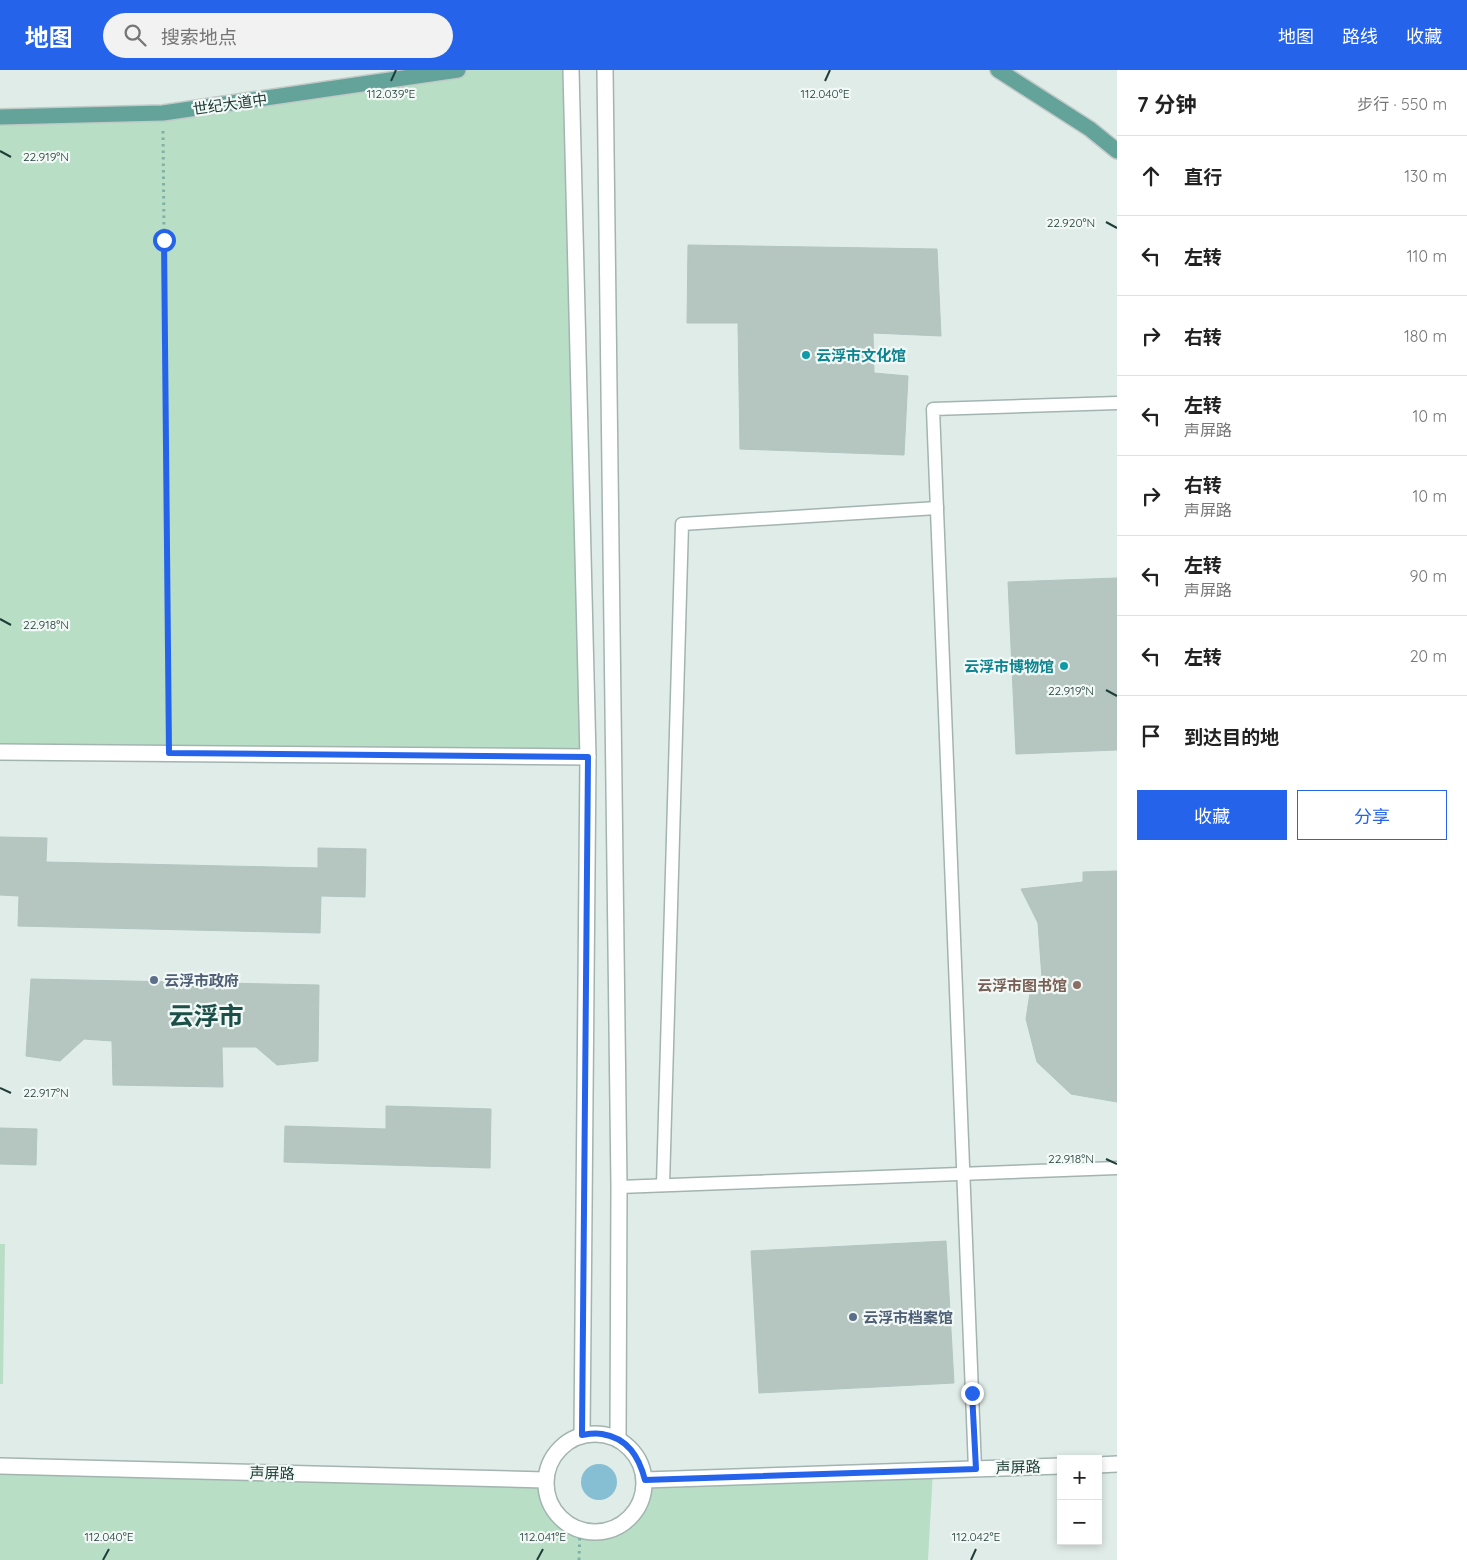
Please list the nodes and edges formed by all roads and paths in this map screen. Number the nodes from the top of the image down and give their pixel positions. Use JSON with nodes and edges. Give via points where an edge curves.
{"nodes":[{"id":1,"x":458,"y":70,"type":"edge"},
{"id":2,"x":571,"y":70,"type":"edge"},
{"id":3,"x":605,"y":70,"type":"edge"},
{"id":4,"x":998,"y":70,"type":"edge"},
{"id":5,"x":163,"y":114,"type":"junction"},
{"id":6,"x":0,"y":117,"type":"edge"},
{"id":7,"x":1117,"y":151,"type":"edge"},
{"id":8,"x":1117,"y":403,"type":"edge"},
{"id":9,"x":937,"y":508,"type":"junction"},
{"id":10,"x":0,"y":752,"type":"edge"},
{"id":11,"x":169,"y":753,"type":"junction"},
{"id":12,"x":588,"y":757,"type":"junction"},
{"id":13,"x":1117,"y":1168,"type":"edge"},
{"id":14,"x":964,"y":1174,"type":"junction"},
{"id":15,"x":663,"y":1185,"type":"junction"},
{"id":16,"x":619,"y":1187,"type":"junction"},
{"id":17,"x":582,"y":1435,"type":"junction"},
{"id":18,"x":618,"y":1439,"type":"junction"},
{"id":19,"x":1117,"y":1464,"type":"edge"},
{"id":20,"x":1102,"y":1465,"type":"edge"},
{"id":21,"x":0,"y":1466,"type":"edge"},
{"id":22,"x":1057,"y":1466,"type":"edge"},
{"id":23,"x":976,"y":1469,"type":"junction"},
{"id":24,"x":545,"y":1480,"type":"junction"},
{"id":25,"x":645,"y":1480,"type":"junction"},
{"id":26,"x":580,"y":1530,"type":"junction"},
{"id":27,"x":579,"y":1560,"type":"edge"}],
"edges":[{"from":1,"to":5,"type":"main road","name":"世纪大道中"},
{"from":2,"to":12,"type":"street"},
{"from":3,"to":16,"type":"street"},
{"from":4,"to":7,"type":"main road","via":[[1090,129]]},
{"from":5,"to":6,"type":"main road","name":"世纪大道中"},
{"from":5,"to":11,"type":"path"},
{"from":8,"to":9,"type":"lane","via":[[933,409]]},
{"from":9,"to":14,"type":"lane"},
{"from":9,"to":15,"type":"lane","via":[[682,524]]},
{"from":10,"to":11,"type":"street"},
{"from":11,"to":12,"type":"street"},
{"from":12,"to":17,"type":"street"},
{"from":13,"to":14,"type":"lane"},
{"from":14,"to":15,"type":"lane"},
{"from":14,"to":23,"type":"lane"},
{"from":15,"to":16,"type":"lane"},
{"from":16,"to":18,"type":"street"},
{"from":17,"to":18,"type":"street","via":[[602,1434]]},
{"from":17,"to":24,"type":"street","via":[[566,1442],[554,1455]]},
{"from":18,"to":25,"type":"street","via":[[631,1449]]},
{"from":19,"to":20,"type":"street"},
{"from":21,"to":24,"type":"street","name":"声屏路"},
{"from":22,"to":23,"type":"street","name":"声屏路"},
{"from":23,"to":25,"type":"street","name":"声屏路"},
{"from":24,"to":26,"type":"street","via":[[552,1510],[564,1523]]},
{"from":25,"to":26,"type":"street","via":[[639,1506],[629,1520],[610,1530]]},
{"from":26,"to":27,"type":"path"}]}
